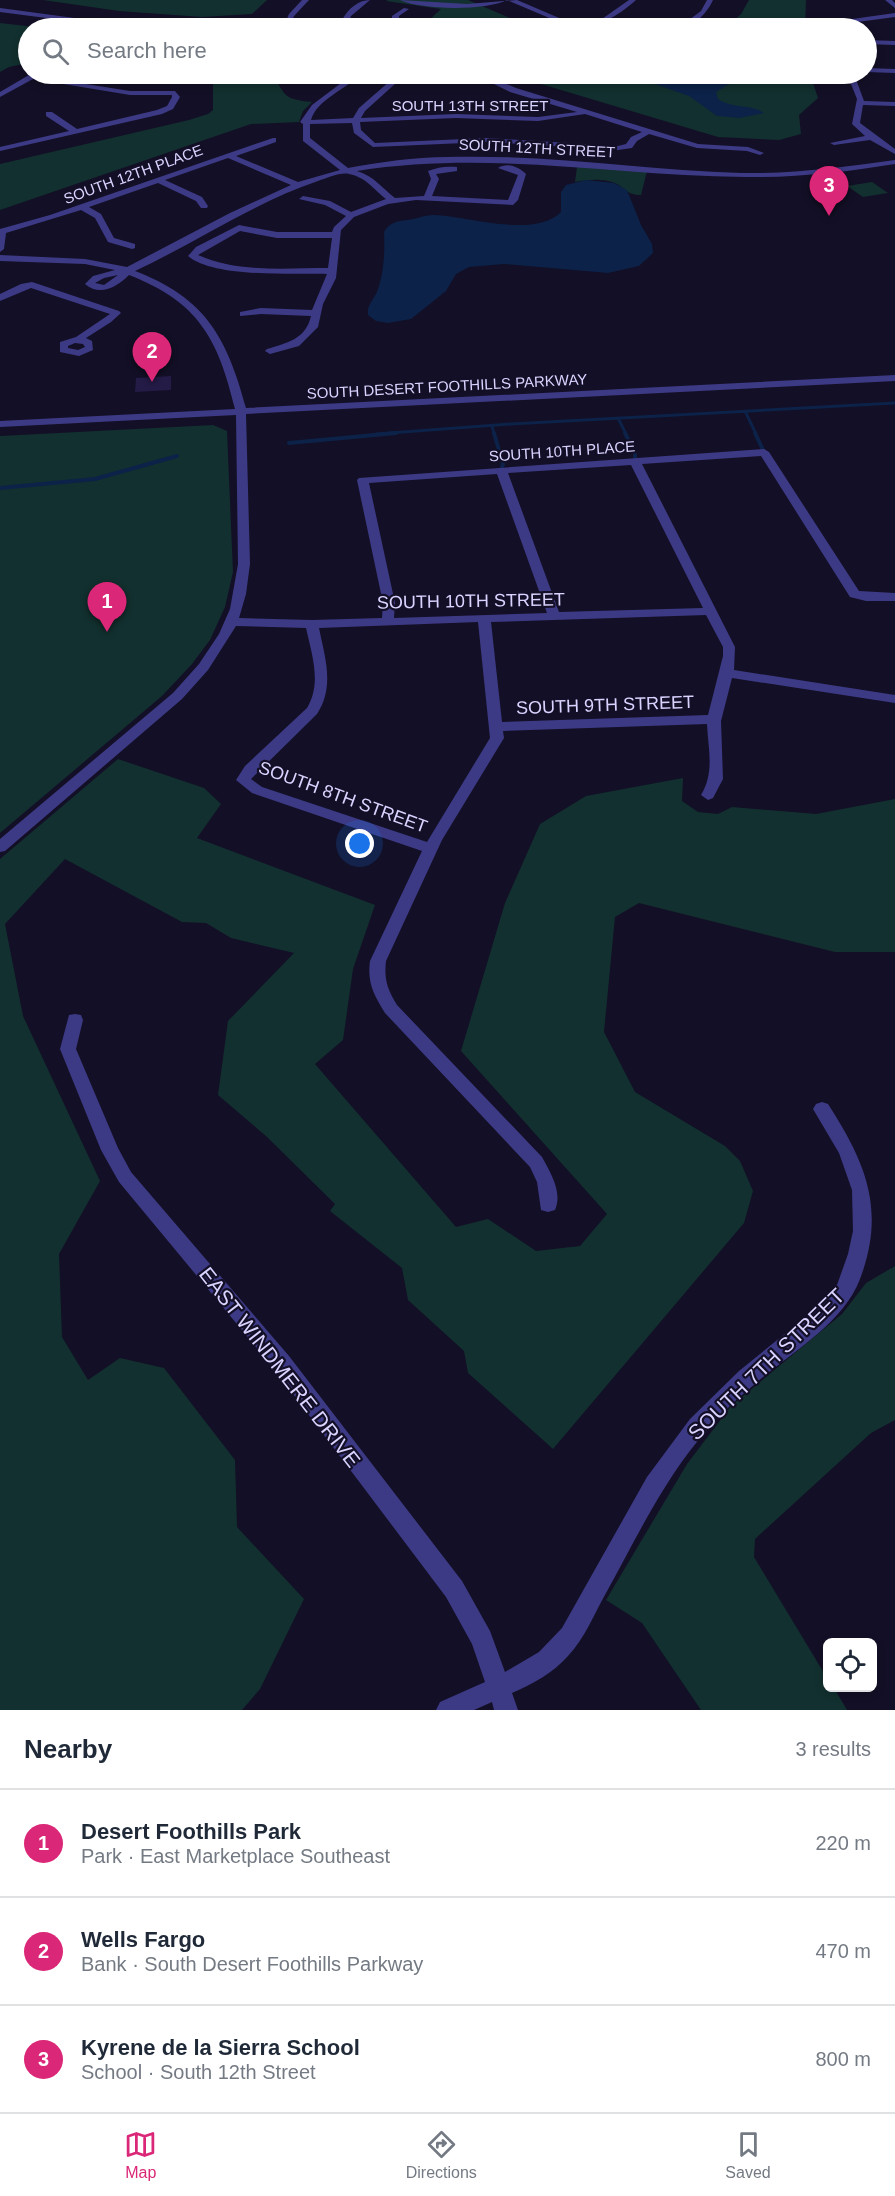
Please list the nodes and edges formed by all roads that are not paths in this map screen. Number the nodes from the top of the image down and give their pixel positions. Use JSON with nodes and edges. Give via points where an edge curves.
{"nodes":[{"id":1,"x":306,"y":0,"type":"edge"},
{"id":2,"x":367,"y":0,"type":"edge"},
{"id":3,"x":403,"y":0,"type":"edge"},
{"id":4,"x":504,"y":0,"type":"edge"},
{"id":5,"x":510,"y":0,"type":"edge"},
{"id":6,"x":632,"y":0,"type":"edge"},
{"id":7,"x":710,"y":0,"type":"edge"},
{"id":8,"x":888,"y":0,"type":"edge"},
{"id":9,"x":895,"y":6,"type":"edge"},
{"id":10,"x":406,"y":9,"type":"dead end"},
{"id":11,"x":0,"y":10,"type":"edge"},
{"id":12,"x":895,"y":15,"type":"edge"},
{"id":13,"x":60,"y":18,"type":"edge"},
{"id":14,"x":290,"y":18,"type":"edge"},
{"id":15,"x":347,"y":18,"type":"edge"},
{"id":16,"x":395,"y":18,"type":"edge"},
{"id":17,"x":556,"y":18,"type":"edge"},
{"id":18,"x":607,"y":18,"type":"edge"},
{"id":19,"x":695,"y":18,"type":"edge"},
{"id":20,"x":877,"y":19,"type":"edge"},
{"id":21,"x":877,"y":42,"type":"edge"},
{"id":22,"x":895,"y":43,"type":"edge"},
{"id":23,"x":877,"y":70,"type":"edge"},
{"id":24,"x":895,"y":70,"type":"edge"},
{"id":25,"x":20,"y":84,"type":"edge"},
{"id":26,"x":74,"y":84,"type":"edge"},
{"id":27,"x":343,"y":84,"type":"edge"},
{"id":28,"x":391,"y":84,"type":"edge"},
{"id":29,"x":497,"y":84,"type":"edge"},
{"id":30,"x":854,"y":84,"type":"edge"},
{"id":31,"x":0,"y":95,"type":"edge"},
{"id":32,"x":860,"y":103,"type":"junction"},
{"id":33,"x":895,"y":104,"type":"edge"},
{"id":34,"x":442,"y":106,"type":"dead end"},
{"id":35,"x":585,"y":112,"type":"junction"},
{"id":36,"x":49,"y":114,"type":"dead end"},
{"id":37,"x":444,"y":116,"type":"junction"},
{"id":38,"x":305,"y":120,"type":"junction"},
{"id":39,"x":356,"y":120,"type":"junction"},
{"id":40,"x":75,"y":131,"type":"junction"},
{"id":41,"x":649,"y":131,"type":"junction"},
{"id":42,"x":871,"y":137,"type":"junction"},
{"id":43,"x":273,"y":140,"type":"dead end"},
{"id":44,"x":834,"y":143,"type":"dead end"},
{"id":45,"x":697,"y":146,"type":"junction"},
{"id":46,"x":0,"y":149,"type":"edge"},
{"id":47,"x":895,"y":152,"type":"edge"},
{"id":48,"x":227,"y":154,"type":"junction"},
{"id":49,"x":895,"y":162,"type":"edge"},
{"id":50,"x":346,"y":170,"type":"junction"},
{"id":51,"x":158,"y":180,"type":"junction"},
{"id":52,"x":370,"y":180,"type":"junction"},
{"id":53,"x":296,"y":184,"type":"junction"},
{"id":54,"x":369,"y":190,"type":"dead end"},
{"id":55,"x":428,"y":197,"type":"junction"},
{"id":56,"x":303,"y":199,"type":"dead end"},
{"id":57,"x":389,"y":201,"type":"junction"},
{"id":58,"x":204,"y":206,"type":"dead end"},
{"id":59,"x":82,"y":207,"type":"junction"},
{"id":60,"x":351,"y":214,"type":"junction"},
{"id":61,"x":336,"y":235,"type":"junction"},
{"id":62,"x":132,"y":246,"type":"dead end"},
{"id":63,"x":0,"y":249,"type":"edge"},
{"id":64,"x":0,"y":258,"type":"edge"},
{"id":65,"x":128,"y":270,"type":"junction"},
{"id":66,"x":332,"y":271,"type":"junction"},
{"id":67,"x":0,"y":298,"type":"edge"},
{"id":68,"x":74,"y":298,"type":"junction"},
{"id":69,"x":316,"y":313,"type":"junction"},
{"id":70,"x":243,"y":314,"type":"dead end"},
{"id":71,"x":79,"y":340,"type":"dead end"},
{"id":72,"x":270,"y":351,"type":"dead end"},
{"id":73,"x":895,"y":378,"type":"edge"},
{"id":74,"x":895,"y":387,"type":"edge"},
{"id":75,"x":789,"y":388,"type":"junction"},
{"id":76,"x":241,"y":416,"type":"junction"},
{"id":77,"x":0,"y":424,"type":"edge"},
{"id":78,"x":0,"y":432,"type":"edge"},
{"id":79,"x":635,"y":461,"type":"junction"},
{"id":80,"x":501,"y":470,"type":"junction"},
{"id":81,"x":895,"y":597,"type":"edge"},
{"id":82,"x":711,"y":611,"type":"junction"},
{"id":83,"x":555,"y":617,"type":"junction"},
{"id":84,"x":484,"y":619,"type":"junction"},
{"id":85,"x":388,"y":620,"type":"junction"},
{"id":86,"x":232,"y":622,"type":"junction"},
{"id":87,"x":312,"y":624,"type":"junction"},
{"id":88,"x":726,"y":673,"type":"junction"},
{"id":89,"x":895,"y":699,"type":"edge"},
{"id":90,"x":714,"y":719,"type":"junction"},
{"id":91,"x":497,"y":727,"type":"junction"},
{"id":92,"x":708,"y":795,"type":"dead end"},
{"id":93,"x":0,"y":847,"type":"edge"},
{"id":94,"x":431,"y":849,"type":"junction"},
{"id":95,"x":75,"y":1020,"type":"dead end"},
{"id":96,"x":822,"y":1109,"type":"dead end"},
{"id":97,"x":548,"y":1204,"type":"dead end"},
{"id":98,"x":498,"y":1688,"type":"junction"},
{"id":99,"x":448,"y":1710,"type":"edge"},
{"id":100,"x":506,"y":1710,"type":"edge"}],
"edges":[{"from":1,"to":14,"type":"street"},
{"from":2,"to":15,"type":"street"},
{"from":3,"to":4,"type":"street","via":[[466,6]]},
{"from":5,"to":17,"type":"street"},
{"from":6,"to":18,"type":"street"},
{"from":7,"to":19,"type":"street"},
{"from":8,"to":9,"type":"street"},
{"from":10,"to":16,"type":"street"},
{"from":11,"to":13,"type":"street"},
{"from":12,"to":20,"type":"street"},
{"from":21,"to":22,"type":"street"},
{"from":23,"to":24,"type":"street"},
{"from":25,"to":31,"type":"street"},
{"from":26,"to":40,"type":"street","via":[[146,94],[175,93],[176,97],[170,107],[159,112]]},
{"from":27,"to":38,"type":"street","via":[[318,103]]},
{"from":28,"to":39,"type":"street"},
{"from":29,"to":35,"type":"street"},
{"from":30,"to":32,"type":"street"},
{"from":32,"to":33,"type":"street"},
{"from":32,"to":42,"type":"street","via":[[856,124]]},
{"from":34,"to":37,"type":"street"},
{"from":35,"to":37,"type":"street","name":"SOUTH 13TH STREET","via":[[556,118]]},
{"from":35,"to":41,"type":"street"},
{"from":36,"to":40,"type":"street"},
{"from":37,"to":39,"type":"street","name":"SOUTH 13TH STREET"},
{"from":38,"to":39,"type":"street","name":"SOUTH 13TH STREET"},
{"from":38,"to":50,"type":"street","via":[[306,139]]},
{"from":39,"to":41,"type":"street","via":[[357,131],[373,145],[487,140],[618,148],[630,146],[634,139]]},
{"from":40,"to":46,"type":"street"},
{"from":41,"to":45,"type":"street"},
{"from":42,"to":44,"type":"street"},
{"from":42,"to":47,"type":"street"},
{"from":43,"to":48,"type":"street","name":"SOUTH 12TH PLACE"},
{"from":45,"to":45,"type":"street","via":[[700,153],[707,154],[760,153]]},
{"from":48,"to":51,"type":"street","name":"SOUTH 12TH PLACE"},
{"from":48,"to":53,"type":"street"},
{"from":49,"to":50,"type":"street","name":"SOUTH 12TH STREET","via":[[778,175],[481,159],[410,161]]},
{"from":50,"to":52,"type":"street"},
{"from":50,"to":52,"type":"street","via":[[355,183]]},
{"from":50,"to":53,"type":"street","name":"SOUTH 12TH STREET"},
{"from":51,"to":58,"type":"street","via":[[199,199]]},
{"from":51,"to":59,"type":"street","name":"SOUTH 12TH PLACE"},
{"from":52,"to":57,"type":"street"},
{"from":53,"to":65,"type":"street","name":"SOUTH 12TH STREET"},
{"from":54,"to":57,"type":"street"},
{"from":55,"to":55,"type":"street","via":[[435,179],[431,173],[509,168],[522,174],[510,202]]},
{"from":55,"to":57,"type":"street"},
{"from":56,"to":60,"type":"street","via":[[327,202]]},
{"from":57,"to":60,"type":"street"},
{"from":59,"to":62,"type":"street","via":[[98,216],[111,240]]},
{"from":59,"to":63,"type":"street","name":"SOUTH 12TH PLACE","via":[[2,231]]},
{"from":60,"to":61,"type":"street"},
{"from":61,"to":66,"type":"street"},
{"from":61,"to":66,"type":"street","via":[[277,235],[239,228],[192,256],[243,268]]},
{"from":64,"to":65,"type":"street","via":[[75,260]]},
{"from":65,"to":68,"type":"street","name":"SOUTH 12TH STREET","via":[[96,278],[90,282],[94,287]]},
{"from":65,"to":76,"type":"street","via":[[159,282],[186,300],[210,329],[235,377]]},
{"from":66,"to":69,"type":"street"},
{"from":67,"to":68,"type":"street","via":[[29,285]]},
{"from":68,"to":71,"type":"street","via":[[116,313]]},
{"from":69,"to":70,"type":"street"},
{"from":69,"to":72,"type":"street","via":[[313,327],[296,344]]},
{"from":73,"to":75,"type":"street","name":"SOUTH DESERT FOOTHILLS PARKWAY"},
{"from":74,"to":75,"type":"street","name":"SOUTH DESERT FOOTHILLS PARKWAY"},
{"from":75,"to":76,"type":"street","name":"SOUTH DESERT FOOTHILLS PARKWAY"},
{"from":76,"to":77,"type":"street","name":"SOUTH DESERT FOOTHILLS PARKWAY"},
{"from":76,"to":78,"type":"street","name":"SOUTH DESERT FOOTHILLS PARKWAY"},
{"from":76,"to":86,"type":"street","via":[[244,564]]},
{"from":79,"to":80,"type":"street","name":"SOUTH 10TH PLACE"},
{"from":79,"to":81,"type":"street","name":"SOUTH 10TH PLACE","via":[[764,452],[854,594]]},
{"from":79,"to":82,"type":"street"},
{"from":80,"to":83,"type":"street"},
{"from":80,"to":85,"type":"street","name":"SOUTH 10TH PLACE","via":[[363,480],[389,603]]},
{"from":82,"to":83,"type":"street","name":"SOUTH 10TH STREET"},
{"from":82,"to":88,"type":"street","via":[[729,647],[731,659]]},
{"from":83,"to":84,"type":"street","name":"SOUTH 10TH STREET"},
{"from":84,"to":85,"type":"street","name":"SOUTH 10TH STREET"},
{"from":84,"to":91,"type":"street"},
{"from":85,"to":87,"type":"street","name":"SOUTH 10TH STREET"},
{"from":86,"to":87,"type":"street","name":"SOUTH 10TH STREET"},
{"from":86,"to":93,"type":"street","via":[[206,663],[177,697]]},
{"from":87,"to":94,"type":"street","name":"SOUTH 8TH STREET","via":[[322,674],[320,701],[243,780],[257,790]]},
{"from":88,"to":89,"type":"street"},
{"from":88,"to":90,"type":"street"},
{"from":90,"to":91,"type":"street","name":"SOUTH 9TH STREET"},
{"from":90,"to":92,"type":"street","via":[[717,776]]},
{"from":91,"to":94,"type":"street","via":[[497,738]]},
{"from":94,"to":97,"type":"street","via":[[378,961],[379,990],[391,1009],[536,1162],[546,1182]]},
{"from":95,"to":98,"type":"street","name":"EAST WINDMERE DRIVE","via":[[68,1049],[125,1178],[282,1363],[454,1589],[482,1639]]},
{"from":96,"to":98,"type":"street","name":"SOUTH 7TH STREET","via":[[853,1162],[862,1192],[861,1241],[850,1281],[831,1305],[744,1380],[697,1427],[665,1471],[561,1648],[545,1663]]},
{"from":98,"to":99,"type":"street","name":"SOUTH 7TH STREET"},
{"from":98,"to":100,"type":"street","name":"EAST WINDMERE DRIVE"}]}
